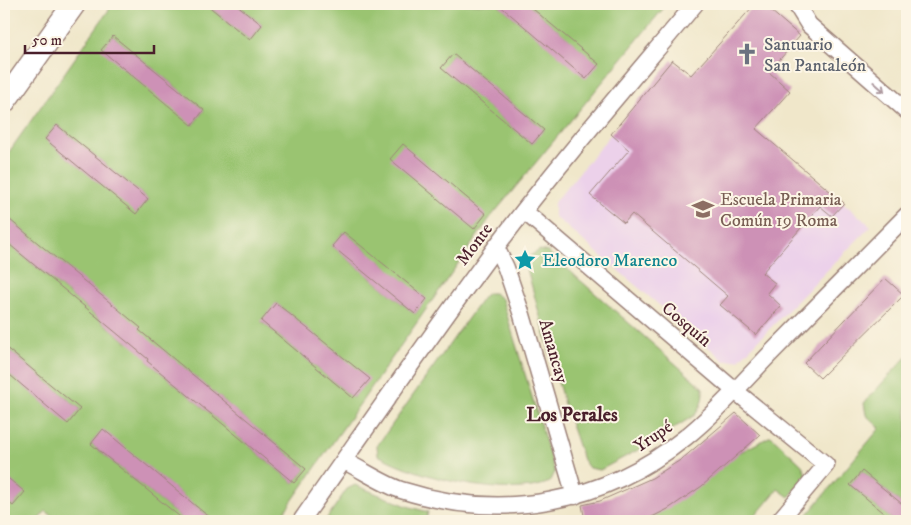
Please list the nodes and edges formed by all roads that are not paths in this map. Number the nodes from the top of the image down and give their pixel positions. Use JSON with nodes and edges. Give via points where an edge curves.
{"nodes":[{"id":1,"x":74,"y":4,"type":"edge"},
{"id":2,"x":695,"y":4,"type":"edge"},
{"id":3,"x":796,"y":4,"type":"edge"},
{"id":4,"x":4,"y":102,"type":"edge"},
{"id":5,"x":907,"y":111,"type":"edge"},
{"id":6,"x":524,"y":211,"type":"junction"},
{"id":7,"x":907,"y":215,"type":"edge"},
{"id":8,"x":496,"y":248,"type":"junction"},
{"id":9,"x":734,"y":390,"type":"junction"},
{"id":10,"x":344,"y":461,"type":"junction"},
{"id":11,"x":575,"y":496,"type":"junction"},
{"id":12,"x":301,"y":521,"type":"edge"},
{"id":13,"x":779,"y":521,"type":"edge"}],
"edges":[{"from":1,"to":4,"type":"main road"},
{"from":2,"to":6,"type":"street","name":"Monte"},
{"from":3,"to":5,"type":"street","one_way":true,"via":[[809,25]]},
{"from":6,"to":8,"type":"street","name":"Monte"},
{"from":6,"to":9,"type":"street","name":"Cosquín"},
{"from":7,"to":9,"type":"street","name":"Yrupé"},
{"from":8,"to":10,"type":"street","name":"Monte"},
{"from":8,"to":11,"type":"street","name":"Amancay","via":[[522,315]]},
{"from":9,"to":11,"type":"street","name":"Yrupé","via":[[705,420],[664,454],[619,479]]},
{"from":9,"to":13,"type":"street","name":"Cosquín","via":[[826,465]]},
{"from":10,"to":11,"type":"street","name":"Yrupé","via":[[400,490],[458,503],[530,504]]},
{"from":10,"to":12,"type":"street","name":"Monte"}]}
